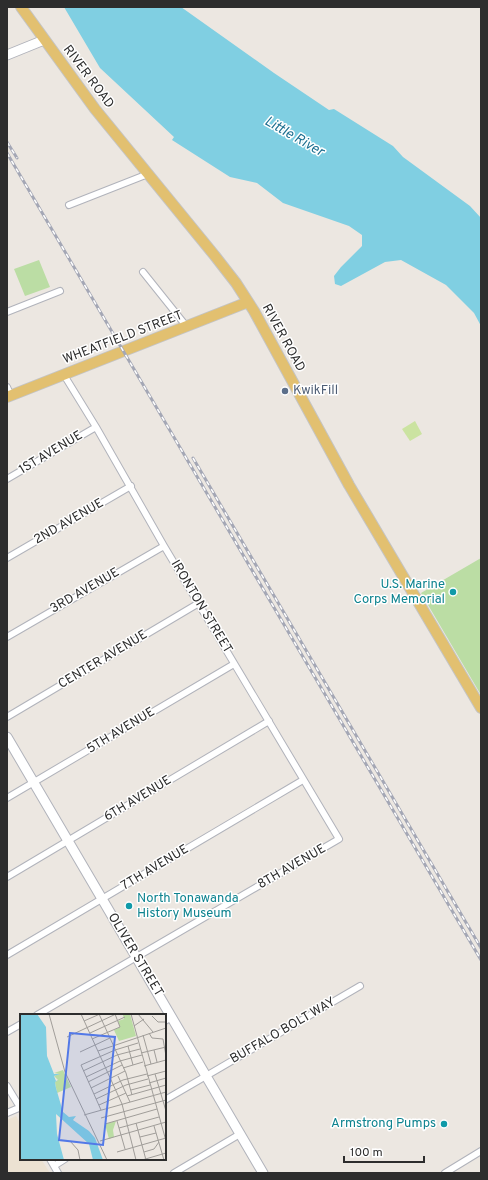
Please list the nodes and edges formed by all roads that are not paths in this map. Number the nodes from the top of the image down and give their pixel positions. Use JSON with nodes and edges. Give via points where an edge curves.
{"nodes":[{"id":1,"x":21,"y":7,"type":"edge"},
{"id":2,"x":44,"y":40,"type":"junction"},
{"id":3,"x":7,"y":55,"type":"edge"},
{"id":4,"x":148,"y":174,"type":"junction"},
{"id":5,"x":69,"y":205,"type":"dead end"},
{"id":6,"x":143,"y":272,"type":"dead end"},
{"id":7,"x":60,"y":291,"type":"dead end"},
{"id":8,"x":248,"y":302,"type":"junction"},
{"id":9,"x":7,"y":312,"type":"edge"},
{"id":10,"x":186,"y":327,"type":"junction"},
{"id":11,"x":64,"y":375,"type":"junction"},
{"id":12,"x":8,"y":393,"type":"edge"},
{"id":13,"x":96,"y":427,"type":"junction"},
{"id":14,"x":7,"y":479,"type":"edge"},
{"id":15,"x":130,"y":486,"type":"junction"},
{"id":16,"x":164,"y":546,"type":"junction"},
{"id":17,"x":7,"y":558,"type":"edge"},
{"id":18,"x":199,"y":603,"type":"junction"},
{"id":19,"x":7,"y":637,"type":"edge"},
{"id":20,"x":234,"y":664,"type":"junction"},
{"id":21,"x":481,"y":708,"type":"edge"},
{"id":22,"x":7,"y":717,"type":"edge"},
{"id":23,"x":269,"y":721,"type":"junction"},
{"id":24,"x":7,"y":737,"type":"edge"},
{"id":25,"x":303,"y":780,"type":"junction"},
{"id":26,"x":34,"y":782,"type":"junction"},
{"id":27,"x":7,"y":798,"type":"edge"},
{"id":28,"x":339,"y":839,"type":"joint"},
{"id":29,"x":68,"y":841,"type":"junction"},
{"id":30,"x":7,"y":877,"type":"edge"},
{"id":31,"x":102,"y":899,"type":"junction"},
{"id":32,"x":7,"y":955,"type":"edge"},
{"id":33,"x":137,"y":957,"type":"junction"},
{"id":34,"x":360,"y":986,"type":"dead end"},
{"id":35,"x":39,"y":1014,"type":"edge"},
{"id":36,"x":169,"y":1019,"type":"edge"},
{"id":37,"x":20,"y":1025,"type":"edge"},
{"id":38,"x":7,"y":1032,"type":"edge"},
{"id":39,"x":207,"y":1076,"type":"junction"},
{"id":40,"x":7,"y":1086,"type":"edge"},
{"id":41,"x":166,"y":1099,"type":"edge"},
{"id":42,"x":20,"y":1106,"type":"edge"},
{"id":43,"x":20,"y":1108,"type":"edge"},
{"id":44,"x":7,"y":1113,"type":"edge"},
{"id":45,"x":240,"y":1134,"type":"junction"},
{"id":46,"x":481,"y":1151,"type":"edge"},
{"id":47,"x":51,"y":1160,"type":"edge"},
{"id":48,"x":63,"y":1160,"type":"edge"},
{"id":49,"x":54,"y":1166,"type":"junction"},
{"id":50,"x":58,"y":1173,"type":"edge"},
{"id":51,"x":174,"y":1173,"type":"edge"},
{"id":52,"x":263,"y":1173,"type":"edge"},
{"id":53,"x":445,"y":1173,"type":"edge"}],
"edges":[{"from":1,"to":2,"type":"main road","name":"RIVER ROAD"},
{"from":2,"to":3,"type":"main road"},
{"from":2,"to":4,"type":"main road","name":"RIVER ROAD","via":[[95,109]]},
{"from":4,"to":5,"type":"street"},
{"from":4,"to":8,"type":"main road","name":"RIVER ROAD","via":[[216,256]]},
{"from":6,"to":10,"type":"street"},
{"from":7,"to":9,"type":"street"},
{"from":8,"to":10,"type":"main road","name":"WHEATFIELD STREET"},
{"from":8,"to":21,"type":"main road","name":"RIVER ROAD","via":[[349,485]]},
{"from":10,"to":11,"type":"main road","name":"WHEATFIELD STREET"},
{"from":11,"to":12,"type":"main road","name":"WHEATFIELD STREET"},
{"from":11,"to":13,"type":"street","name":"IRONTON STREET"},
{"from":13,"to":14,"type":"street","name":"1ST AVENUE"},
{"from":13,"to":15,"type":"street","name":"IRONTON STREET"},
{"from":15,"to":16,"type":"street","name":"IRONTON STREET"},
{"from":15,"to":17,"type":"street","name":"2ND AVENUE"},
{"from":16,"to":18,"type":"street","name":"IRONTON STREET"},
{"from":16,"to":19,"type":"street","name":"3RD AVENUE"},
{"from":18,"to":20,"type":"street","name":"IRONTON STREET"},
{"from":18,"to":22,"type":"street","name":"CENTER AVENUE"},
{"from":20,"to":23,"type":"street","name":"IRONTON STREET"},
{"from":20,"to":26,"type":"street","name":"5TH AVENUE"},
{"from":23,"to":25,"type":"street","name":"IRONTON STREET"},
{"from":23,"to":29,"type":"street","name":"6TH AVENUE"},
{"from":24,"to":26,"type":"main road","name":"OLIVER STREET"},
{"from":25,"to":28,"type":"street","name":"IRONTON STREET"},
{"from":25,"to":31,"type":"street","name":"7TH AVENUE"},
{"from":26,"to":27,"type":"street","name":"5TH AVENUE"},
{"from":26,"to":29,"type":"main road","name":"OLIVER STREET"},
{"from":28,"to":33,"type":"street","name":"8TH AVENUE"},
{"from":29,"to":30,"type":"street","name":"6TH AVENUE"},
{"from":29,"to":31,"type":"main road","name":"OLIVER STREET"},
{"from":31,"to":32,"type":"street","name":"7TH AVENUE"},
{"from":31,"to":33,"type":"main road","name":"OLIVER STREET"},
{"from":33,"to":35,"type":"street","name":"8TH AVENUE"},
{"from":33,"to":36,"type":"main road","name":"OLIVER STREET"},
{"from":34,"to":39,"type":"street","name":"BUFFALO BOLT WAY"},
{"from":36,"to":39,"type":"main road","name":"OLIVER STREET"},
{"from":37,"to":38,"type":"street"},
{"from":39,"to":41,"type":"street","name":"BUFFALO BOLT WAY"},
{"from":39,"to":45,"type":"main road","name":"OLIVER STREET"},
{"from":40,"to":42,"type":"street"},
{"from":43,"to":44,"type":"street"},
{"from":45,"to":51,"type":"street"},
{"from":45,"to":52,"type":"main road","name":"OLIVER STREET"},
{"from":46,"to":53,"type":"street"},
{"from":47,"to":49,"type":"street"},
{"from":48,"to":49,"type":"street"},
{"from":49,"to":50,"type":"street"}]}
